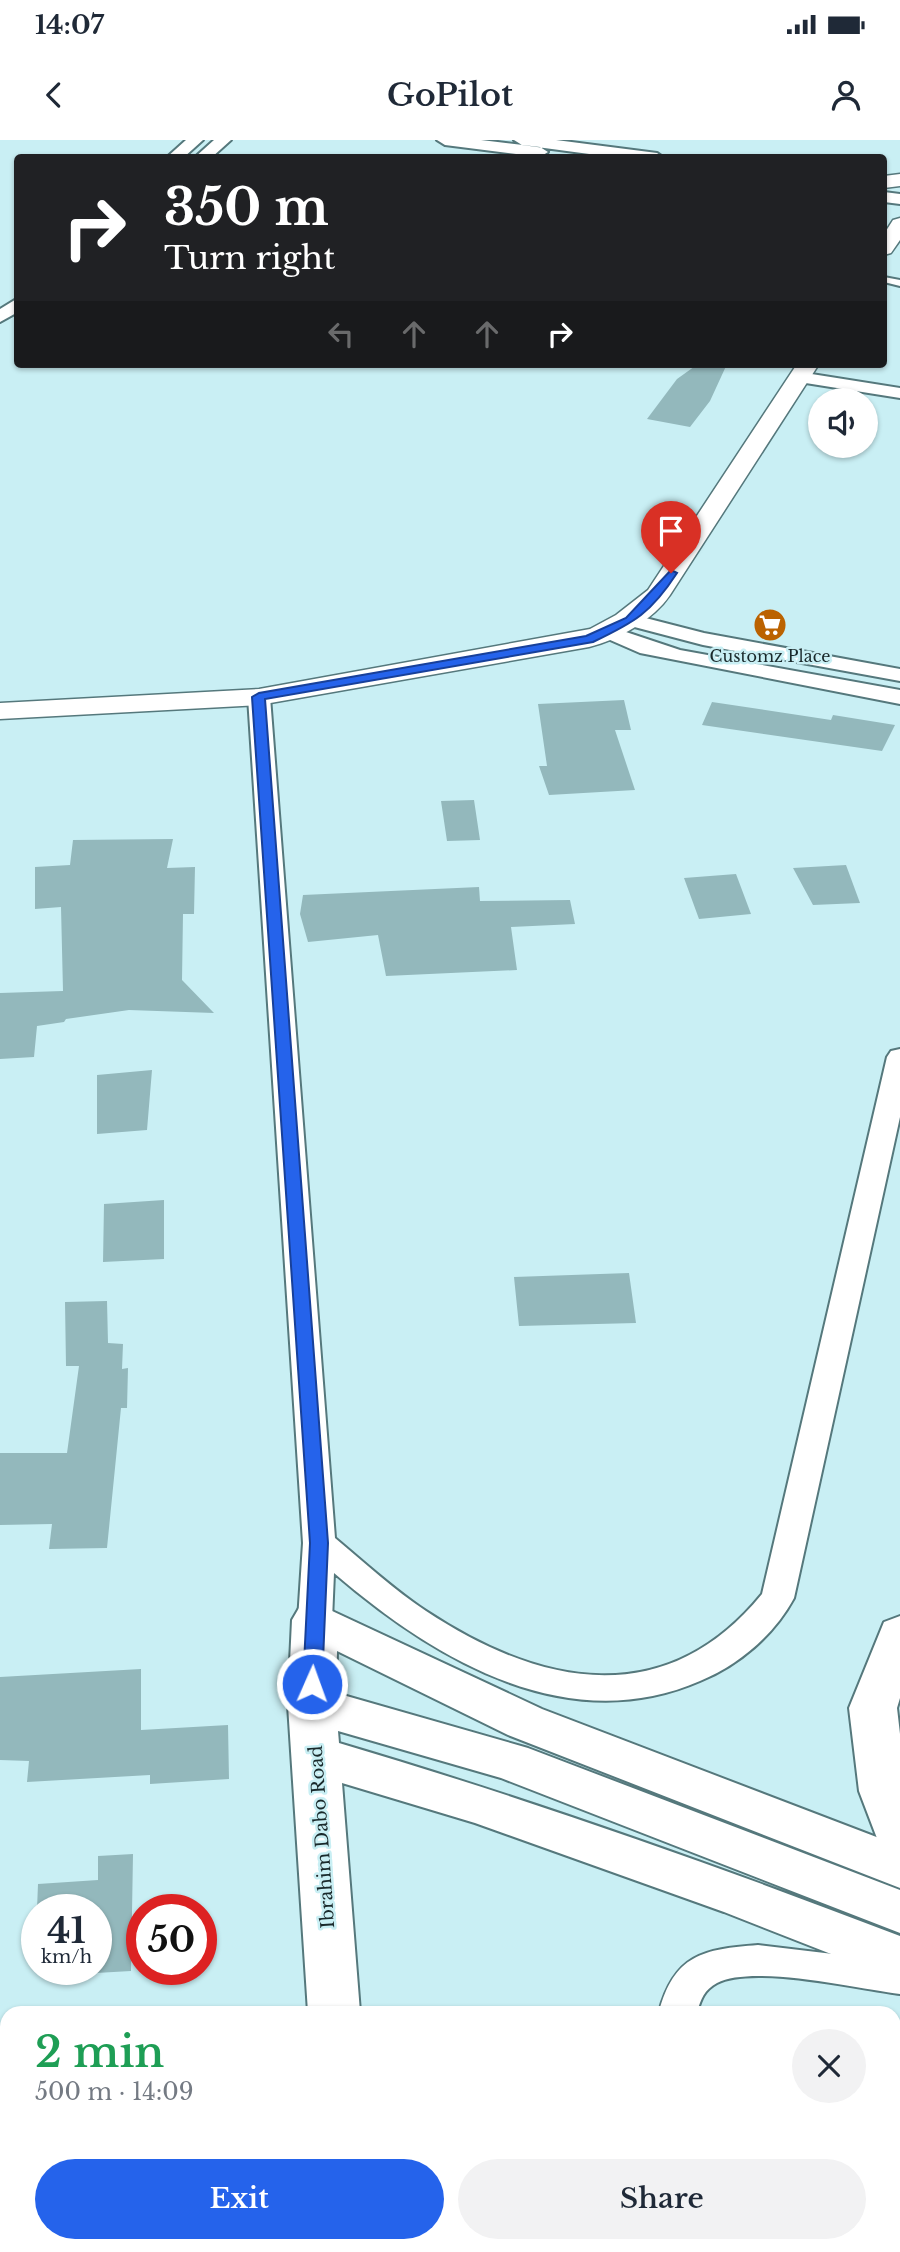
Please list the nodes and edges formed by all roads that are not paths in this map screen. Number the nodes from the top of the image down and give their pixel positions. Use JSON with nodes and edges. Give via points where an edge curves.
{"nodes":[{"id":1,"x":195,"y":140,"type":"edge"},
{"id":2,"x":223,"y":140,"type":"edge"},
{"id":3,"x":445,"y":140,"type":"edge"},
{"id":4,"x":522,"y":140,"type":"edge"},
{"id":5,"x":178,"y":154,"type":"edge"},
{"id":6,"x":206,"y":154,"type":"edge"},
{"id":7,"x":549,"y":154,"type":"edge"},
{"id":8,"x":627,"y":154,"type":"edge"},
{"id":9,"x":887,"y":210,"type":"edge"},
{"id":10,"x":899,"y":225,"type":"edge"},
{"id":11,"x":887,"y":244,"type":"edge"},
{"id":12,"x":14,"y":306,"type":"edge"},
{"id":13,"x":0,"y":317,"type":"edge"},
{"id":14,"x":804,"y":371,"type":"edge"},
{"id":15,"x":900,"y":393,"type":"edge"},
{"id":16,"x":620,"y":626,"type":"junction"},
{"id":17,"x":900,"y":675,"type":"edge"},
{"id":18,"x":259,"y":697,"type":"junction"},
{"id":19,"x":900,"y":697,"type":"edge"},
{"id":20,"x":0,"y":711,"type":"edge"},
{"id":21,"x":900,"y":1056,"type":"edge"},
{"id":22,"x":319,"y":1543,"type":"junction"},
{"id":23,"x":314,"y":1620,"type":"junction"},
{"id":24,"x":900,"y":1633,"type":"edge"},
{"id":25,"x":312,"y":1705,"type":"junction"},
{"id":26,"x":518,"y":1742,"type":"junction"},
{"id":27,"x":316,"y":1756,"type":"junction"},
{"id":28,"x":900,"y":1840,"type":"edge"},
{"id":29,"x":900,"y":1867,"type":"edge"},
{"id":30,"x":900,"y":1912,"type":"edge"},
{"id":31,"x":900,"y":1959,"type":"edge"},
{"id":32,"x":900,"y":1978,"type":"edge"},
{"id":33,"x":334,"y":2006,"type":"edge"},
{"id":34,"x":680,"y":2006,"type":"edge"}],
"edges":[{"from":1,"to":5,"type":"street"},
{"from":2,"to":6,"type":"street"},
{"from":3,"to":7,"type":"street"},
{"from":4,"to":8,"type":"street"},
{"from":9,"to":10,"type":"street"},
{"from":10,"to":11,"type":"street"},
{"from":12,"to":13,"type":"street"},
{"from":14,"to":15,"type":"street"},
{"from":14,"to":16,"type":"street","via":[[657,595]]},
{"from":16,"to":17,"type":"street"},
{"from":16,"to":18,"type":"street","via":[[575,642]]},
{"from":16,"to":19,"type":"street","via":[[648,648]]},
{"from":18,"to":20,"type":"street"},
{"from":18,"to":22,"type":"street","name":"Ibrahim Dabo Road"},
{"from":21,"to":22,"type":"street","via":[[778,1598],[753,1629],[709,1662],[655,1684],[603,1689],[555,1685],[510,1671],[413,1619]]},
{"from":22,"to":23,"type":"street","name":"Ibrahim Dabo Road"},
{"from":23,"to":25,"type":"main road","name":"Ibrahim Dabo Road"},
{"from":23,"to":26,"type":"main road"},
{"from":24,"to":28,"type":"main road","via":[[873,1709],[883,1791]]},
{"from":25,"to":26,"type":"main road"},
{"from":25,"to":27,"type":"main road","name":"Ibrahim Dabo Road"},
{"from":26,"to":29,"type":"main road"},
{"from":26,"to":30,"type":"main road"},
{"from":27,"to":31,"type":"main road","via":[[494,1809]]},
{"from":27,"to":33,"type":"main road","name":"Ibrahim Dabo Road"},
{"from":32,"to":34,"type":"street","via":[[760,1959],[716,1965],[690,1982]]}]}
